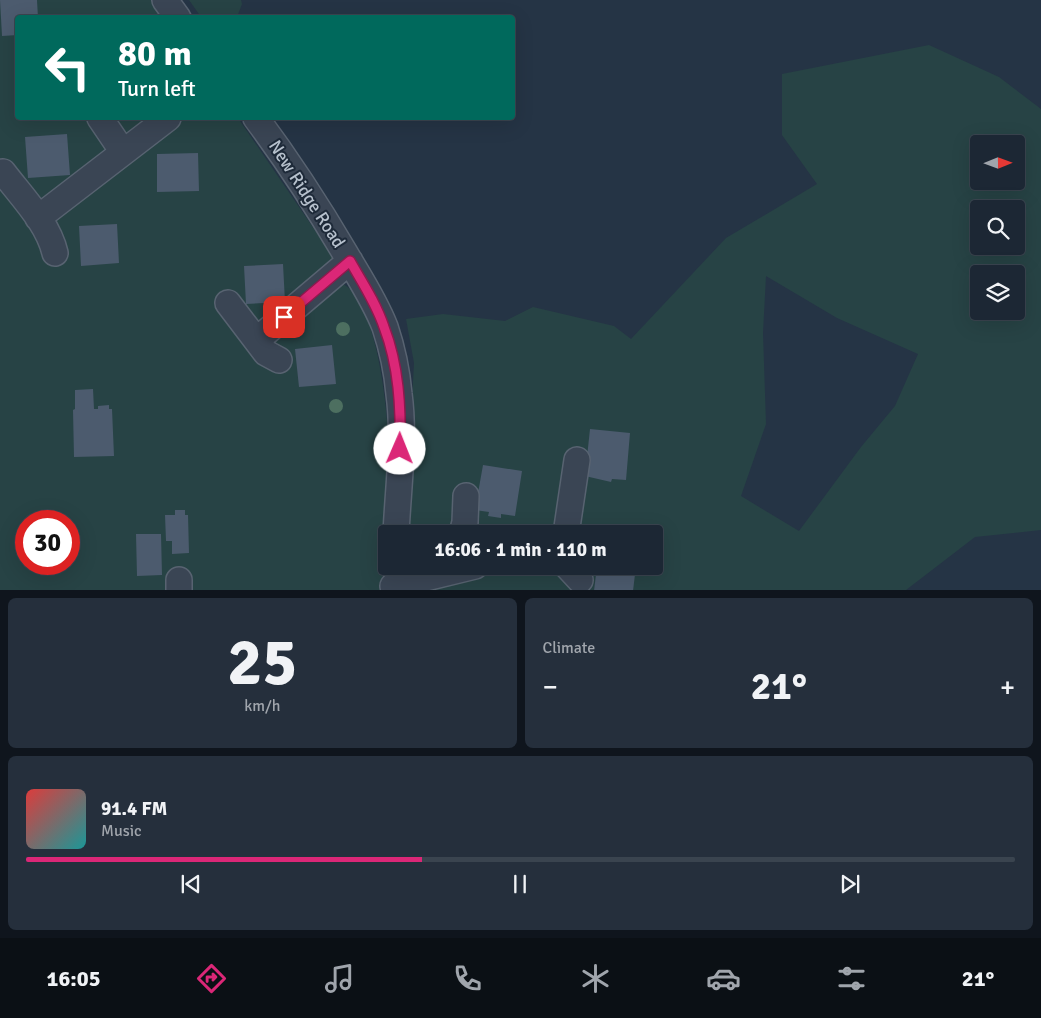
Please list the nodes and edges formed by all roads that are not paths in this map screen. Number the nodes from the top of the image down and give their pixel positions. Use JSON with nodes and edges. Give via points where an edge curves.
{"nodes":[{"id":1,"x":165,"y":0,"type":"edge"},
{"id":2,"x":176,"y":15,"type":"edge"},
{"id":3,"x":101,"y":120,"type":"edge"},
{"id":4,"x":165,"y":120,"type":"edge"},
{"id":5,"x":258,"y":120,"type":"edge"},
{"id":6,"x":123,"y":152,"type":"junction"},
{"id":7,"x":3,"y":172,"type":"dead end"},
{"id":8,"x":38,"y":218,"type":"junction"},
{"id":9,"x":55,"y":253,"type":"dead end"},
{"id":10,"x":350,"y":261,"type":"junction"},
{"id":11,"x":228,"y":303,"type":"dead end"},
{"id":12,"x":258,"y":339,"type":"junction"},
{"id":13,"x":279,"y":360,"type":"dead end"},
{"id":14,"x":577,"y":460,"type":"dead end"},
{"id":15,"x":466,"y":496,"type":"dead end"},
{"id":16,"x":396,"y":525,"type":"edge"},
{"id":17,"x":464,"y":525,"type":"edge"},
{"id":18,"x":567,"y":525,"type":"edge"},
{"id":19,"x":443,"y":575,"type":"edge"},
{"id":20,"x":393,"y":581,"type":"edge"}],
"edges":[{"from":1,"to":2,"type":"street"},
{"from":3,"to":6,"type":"street"},
{"from":4,"to":6,"type":"street"},
{"from":5,"to":10,"type":"street","name":"New Ridge Road","via":[[283,154]]},
{"from":6,"to":8,"type":"street"},
{"from":7,"to":8,"type":"street"},
{"from":8,"to":9,"type":"street","via":[[52,240]]},
{"from":10,"to":12,"type":"street"},
{"from":10,"to":16,"type":"street","name":"New Ridge Road","via":[[384,327],[398,385],[400,432]]},
{"from":11,"to":12,"type":"street"},
{"from":12,"to":13,"type":"street","via":[[266,353]]},
{"from":14,"to":18,"type":"street"},
{"from":15,"to":17,"type":"street"},
{"from":19,"to":20,"type":"street"}]}
